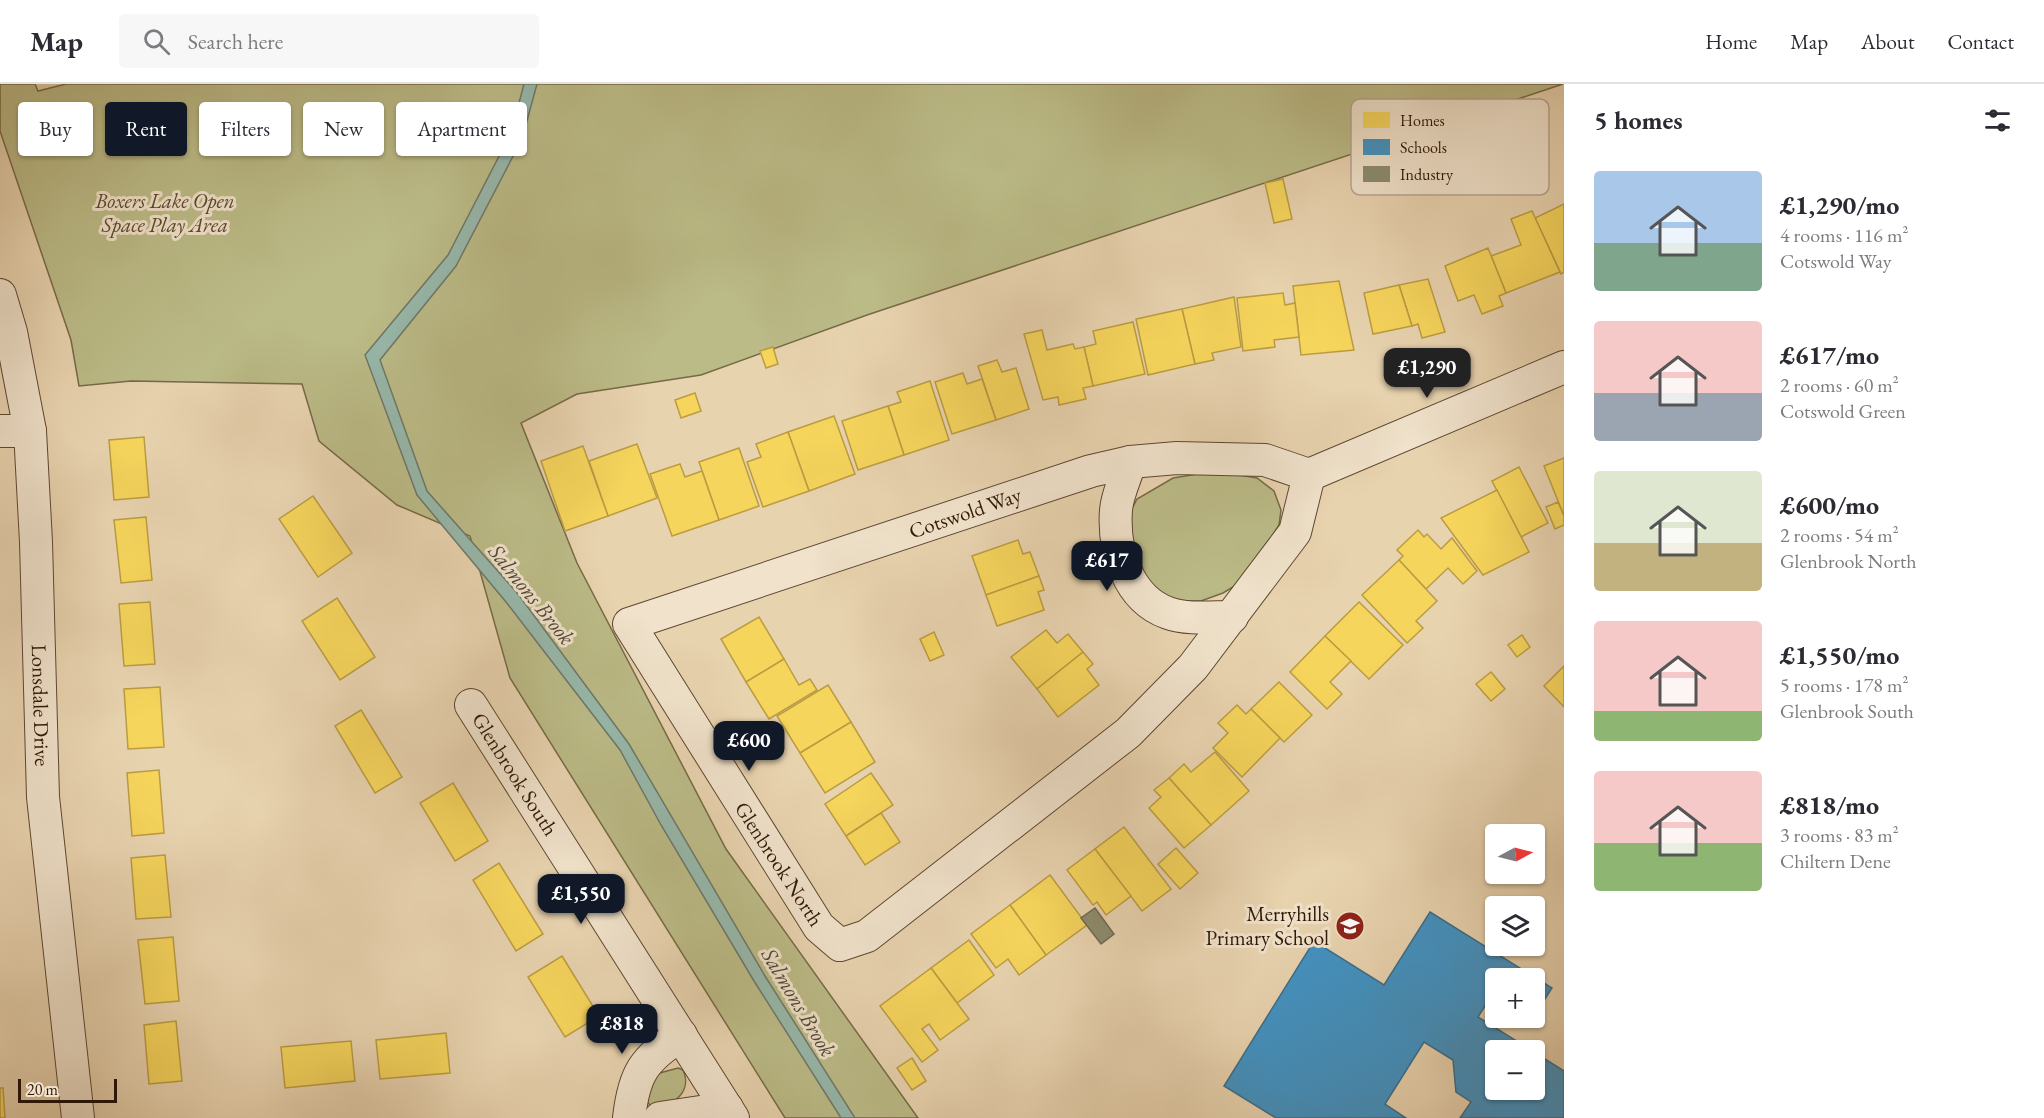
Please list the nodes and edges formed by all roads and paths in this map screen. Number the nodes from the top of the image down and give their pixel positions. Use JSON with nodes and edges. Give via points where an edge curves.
{"nodes":[{"id":1,"x":0,"y":295,"type":"edge"},
{"id":2,"x":1564,"y":367,"type":"edge"},
{"id":3,"x":15,"y":431,"type":"edge"},
{"id":4,"x":1130,"y":462,"type":"junction"},
{"id":5,"x":1309,"y":475,"type":"junction"},
{"id":6,"x":1232,"y":617,"type":"junction"},
{"id":7,"x":629,"y":624,"type":"joint"},
{"id":8,"x":471,"y":705,"type":"dead end"},
{"id":9,"x":681,"y":1035,"type":"junction"},
{"id":10,"x":730,"y":1113,"type":"edge"},
{"id":11,"x":78,"y":1118,"type":"edge"},
{"id":12,"x":629,"y":1118,"type":"edge"},
{"id":13,"x":660,"y":1118,"type":"edge"}],
"edges":[{"from":1,"to":3,"type":"street","name":"Lonsdale Drive","via":[[13,342]]},
{"from":2,"to":5,"type":"street"},
{"from":3,"to":11,"type":"street","name":"Lonsdale Drive","via":[[36,542],[43,797]]},
{"from":4,"to":5,"type":"street","name":"Cotswold Way","via":[[1177,458],[1265,460]]},
{"from":4,"to":6,"type":"street","via":[[1116,510],[1119,552],[1130,582],[1149,604],[1170,614]]},
{"from":4,"to":7,"type":"street","name":"Cotswold Way","via":[[1091,471]]},
{"from":5,"to":6,"type":"street","via":[[1295,532]]},
{"from":6,"to":7,"type":"street","name":"Glenbrook North","via":[[1194,667],[1128,733],[867,936],[840,945],[819,927]]},
{"from":8,"to":9,"type":"street","name":"Glenbrook South"},
{"from":9,"to":10,"type":"street","name":"Glenbrook South"},
{"from":9,"to":12,"type":"street","via":[[655,1052],[644,1066],[632,1094]]},
{"from":10,"to":13,"type":"street"}]}
